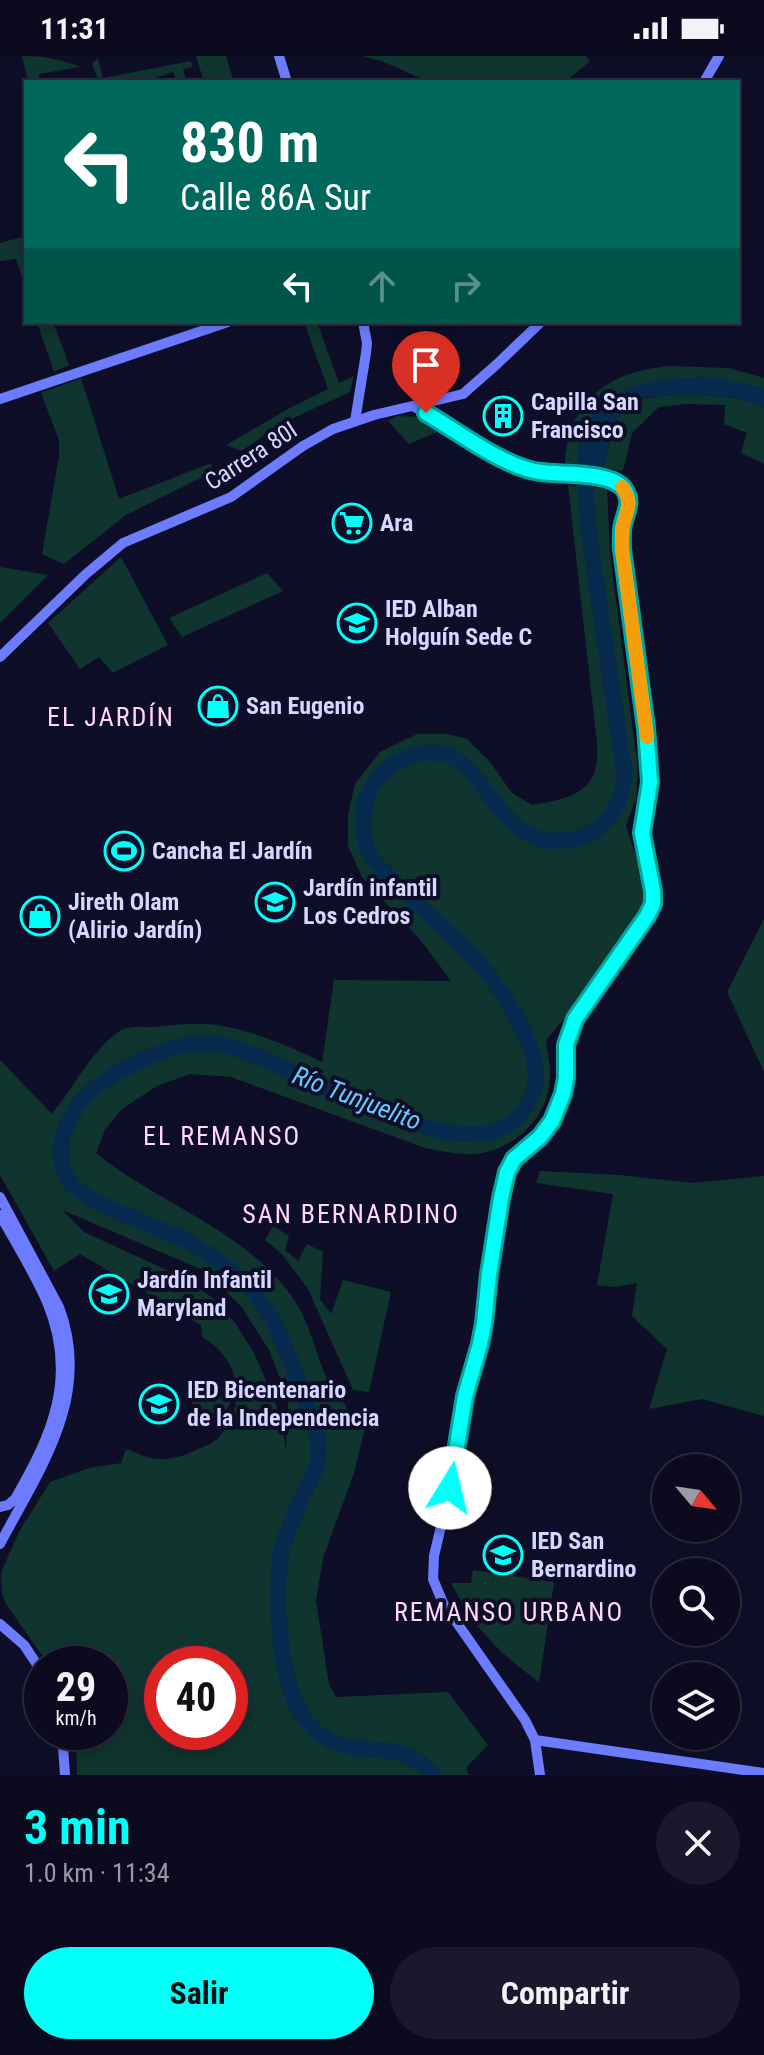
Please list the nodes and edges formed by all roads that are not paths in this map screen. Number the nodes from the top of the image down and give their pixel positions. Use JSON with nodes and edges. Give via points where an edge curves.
{"nodes":[{"id":1,"x":279,"y":56,"type":"edge"},
{"id":2,"x":719,"y":56,"type":"edge"},
{"id":3,"x":286,"y":80,"type":"edge"},
{"id":4,"x":705,"y":80,"type":"edge"},
{"id":5,"x":222,"y":324,"type":"edge"},
{"id":6,"x":364,"y":324,"type":"edge"},
{"id":7,"x":539,"y":324,"type":"edge"},
{"id":8,"x":0,"y":399,"type":"edge"},
{"id":9,"x":413,"y":406,"type":"junction"},
{"id":10,"x":355,"y":421,"type":"junction"},
{"id":11,"x":0,"y":657,"type":"edge"},
{"id":12,"x":0,"y":1197,"type":"edge"},
{"id":13,"x":0,"y":1215,"type":"edge"},
{"id":14,"x":0,"y":1507,"type":"edge"},
{"id":15,"x":0,"y":1544,"type":"edge"},
{"id":16,"x":0,"y":1615,"type":"edge"},
{"id":17,"x":0,"y":1624,"type":"edge"},
{"id":18,"x":24,"y":1645,"type":"joint"},
{"id":19,"x":535,"y":1740,"type":"junction"},
{"id":20,"x":63,"y":1750,"type":"edge"},
{"id":21,"x":764,"y":1773,"type":"edge"},
{"id":22,"x":65,"y":1775,"type":"edge"},
{"id":23,"x":540,"y":1775,"type":"edge"}],
"edges":[{"from":1,"to":3,"type":"street"},
{"from":2,"to":4,"type":"street"},
{"from":5,"to":8,"type":"street"},
{"from":6,"to":10,"type":"street","via":[[366,353]]},
{"from":7,"to":9,"type":"street","name":"Carrera 80I","via":[[467,391]]},
{"from":9,"to":10,"type":"street","name":"Carrera 80I"},
{"from":9,"to":19,"type":"street","via":[[509,463],[539,472],[605,478],[619,484],[629,500],[622,549],[646,728],[650,782],[642,833],[653,904],[575,1019],[557,1112],[507,1172],[480,1344],[432,1569],[443,1603]]},
{"from":10,"to":11,"type":"street","name":"Carrera 80I","via":[[303,446],[231,497],[123,543]]},
{"from":12,"to":15,"type":"street","via":[[59,1307],[70,1369],[55,1440]]},
{"from":13,"to":14,"type":"street","via":[[54,1321],[61,1376],[49,1433],[18,1494]]},
{"from":16,"to":18,"type":"street"},
{"from":17,"to":18,"type":"street"},
{"from":19,"to":21,"type":"street"},
{"from":19,"to":23,"type":"street"},
{"from":20,"to":22,"type":"street"}]}
